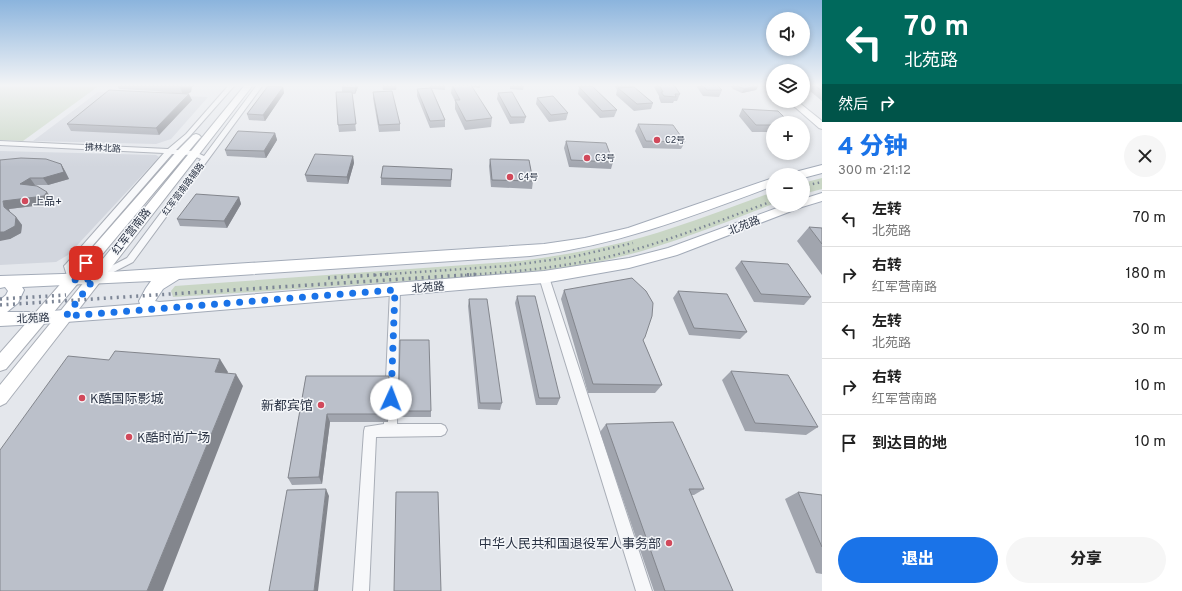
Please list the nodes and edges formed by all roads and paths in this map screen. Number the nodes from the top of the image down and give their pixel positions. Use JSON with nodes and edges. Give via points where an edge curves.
{"nodes":[{"id":1,"x":207,"y":113,"type":"edge"},
{"id":2,"x":218,"y":113,"type":"edge"},
{"id":3,"x":226,"y":113,"type":"edge"},
{"id":4,"x":239,"y":113,"type":"edge"},
{"id":5,"x":806,"y":113,"type":"edge"},
{"id":6,"x":822,"y":126,"type":"edge"},
{"id":7,"x":0,"y":143,"type":"edge"},
{"id":8,"x":170,"y":151,"type":"junction"},
{"id":9,"x":182,"y":152,"type":"junction"},
{"id":10,"x":193,"y":153,"type":"junction"},
{"id":11,"x":205,"y":159,"type":"junction"},
{"id":12,"x":822,"y":169,"type":"edge"},
{"id":13,"x":810,"y":172,"type":"edge"},
{"id":14,"x":766,"y":185,"type":"edge"},
{"id":15,"x":822,"y":197,"type":"edge"},
{"id":16,"x":810,"y":201,"type":"edge"},
{"id":17,"x":778,"y":212,"type":"edge"},
{"id":18,"x":102,"y":245,"type":"junction"},
{"id":19,"x":120,"y":246,"type":"junction"},
{"id":20,"x":177,"y":274,"type":"junction"},
{"id":21,"x":544,"y":277,"type":"junction"},
{"id":22,"x":94,"y":279,"type":"junction"},
{"id":23,"x":72,"y":280,"type":"junction"},
{"id":24,"x":5,"y":282,"type":"edge"},
{"id":25,"x":395,"y":290,"type":"junction"},
{"id":26,"x":0,"y":309,"type":"edge"},
{"id":27,"x":160,"y":309,"type":"junction"},
{"id":28,"x":66,"y":316,"type":"junction"},
{"id":29,"x":39,"y":318,"type":"junction"},
{"id":30,"x":0,"y":319,"type":"edge"},
{"id":31,"x":1,"y":363,"type":"edge"},
{"id":32,"x":28,"y":363,"type":"junction"},
{"id":33,"x":0,"y":398,"type":"edge"},
{"id":34,"x":390,"y":430,"type":"junction"},
{"id":35,"x":441,"y":430,"type":"dead end"},
{"id":36,"x":361,"y":591,"type":"edge"},
{"id":37,"x":644,"y":591,"type":"edge"}],
"edges":[{"from":1,"to":8,"type":"street"},
{"from":2,"to":9,"type":"main road","name":"红军营南路"},
{"from":3,"to":10,"type":"main road","name":"红军营南路"},
{"from":4,"to":11,"type":"street","name":"红军营南路辅路"},
{"from":5,"to":6,"type":"main road"},
{"from":7,"to":8,"type":"street","name":"拂林北路"},
{"from":8,"to":9,"type":"street","name":"拂林北路"},
{"from":8,"to":23,"type":"street","via":[[69,266]]},
{"from":9,"to":10,"type":"street","name":"拂林北路"},
{"from":9,"to":18,"type":"main road","name":"红军营南路"},
{"from":10,"to":11,"type":"street","name":"拂林北路"},
{"from":10,"to":19,"type":"main road","name":"红军营南路"},
{"from":11,"to":22,"type":"street","name":"红军营南路辅路","via":[[130,260]]},
{"from":12,"to":13,"type":"main road"},
{"from":14,"to":20,"type":"main road","via":[[704,207],[586,243],[530,251]]},
{"from":15,"to":16,"type":"main road"},
{"from":17,"to":21,"type":"main road","name":"北苑路","via":[[672,252]]},
{"from":18,"to":19,"type":"main road","via":[[109,248]]},
{"from":18,"to":23,"type":"main road","name":"红军营南路"},
{"from":19,"to":22,"type":"main road","name":"红军营南路"},
{"from":20,"to":22,"type":"main road"},
{"from":20,"to":27,"type":"main road","via":[[164,279],[150,294],[147,301],[150,306]]},
{"from":21,"to":25,"type":"main road","name":"北苑路"},
{"from":21,"to":37,"type":"street"},
{"from":22,"to":23,"type":"main road"},
{"from":22,"to":28,"type":"main road","name":"红军营南路"},
{"from":23,"to":24,"type":"main road"},
{"from":23,"to":29,"type":"main road","name":"红军营南路"},
{"from":24,"to":26,"type":"main road","via":[[16,290],[12,299]]},
{"from":25,"to":27,"type":"main road","name":"北苑路"},
{"from":25,"to":34,"type":"street"},
{"from":27,"to":28,"type":"main road","name":"北苑路"},
{"from":28,"to":29,"type":"main road","name":"北苑路"},
{"from":28,"to":32,"type":"main road","name":"红军营南路"},
{"from":29,"to":30,"type":"main road","name":"北苑路"},
{"from":29,"to":31,"type":"main road","name":"红军营南路"},
{"from":31,"to":32,"type":"main road","via":[[20,357],[26,358]]},
{"from":32,"to":33,"type":"main road","name":"红军营南路"},
{"from":34,"to":35,"type":"street"},
{"from":34,"to":36,"type":"street","via":[[370,431]]}]}
